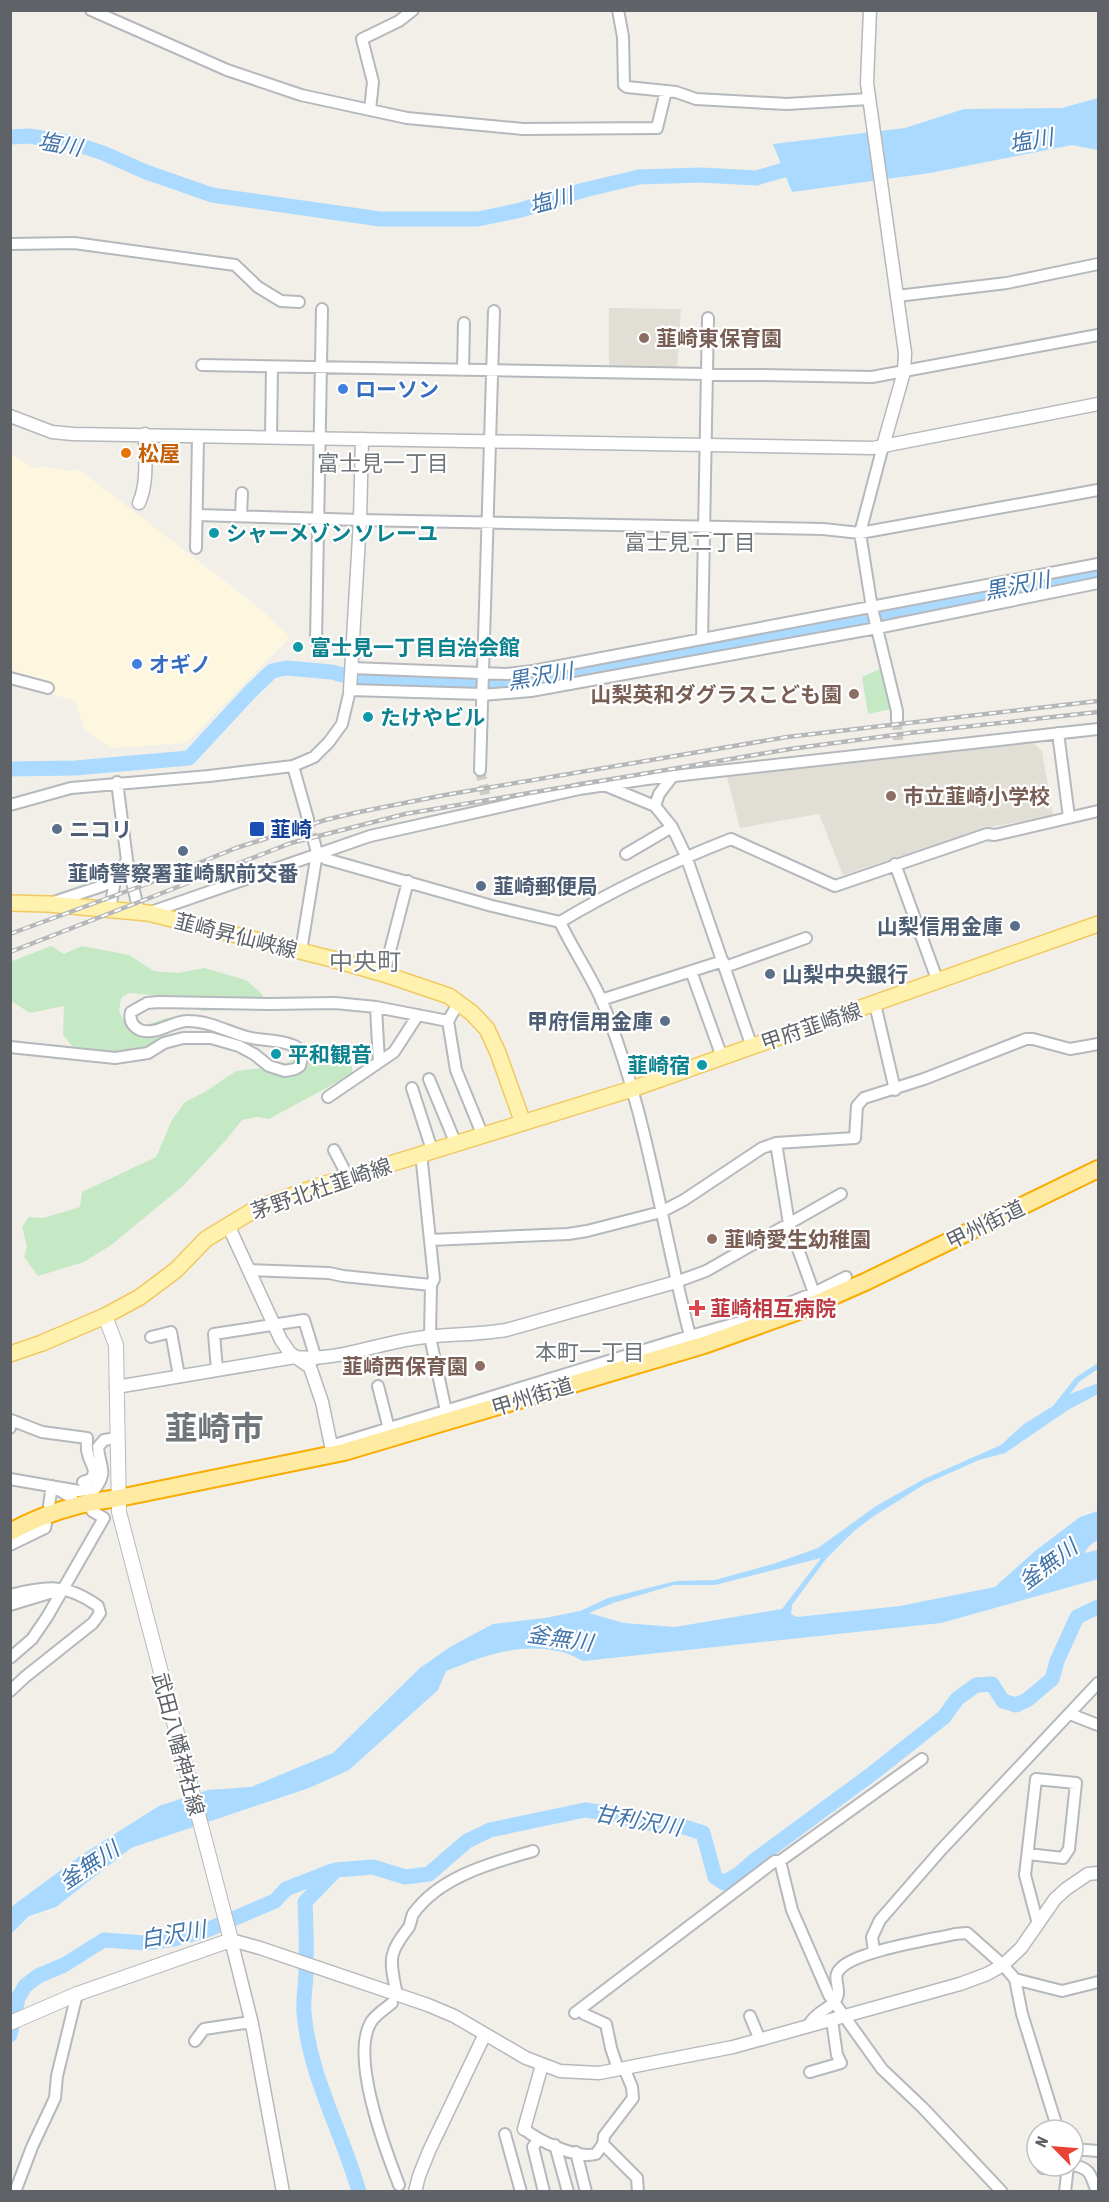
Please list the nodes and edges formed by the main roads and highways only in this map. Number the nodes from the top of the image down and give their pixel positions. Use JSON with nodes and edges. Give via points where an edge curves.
{"nodes":[{"id":1,"x":10,"y":903,"type":"edge"},
{"id":2,"x":1098,"y":924,"type":"edge"},
{"id":3,"x":523,"y":1123,"type":"junction"},
{"id":4,"x":1098,"y":1169,"type":"edge"},
{"id":5,"x":105,"y":1316,"type":"junction"},
{"id":6,"x":10,"y":1354,"type":"edge"},
{"id":7,"x":119,"y":1505,"type":"junction"},
{"id":8,"x":10,"y":1532,"type":"edge"},
{"id":9,"x":10,"y":2023,"type":"edge"}],
"edges":[{"from":1,"to":3,"type":"main road","name":"韮崎昇仙峡線","via":[[143,912],[436,990],[459,1002],[487,1029]]},
{"from":2,"to":3,"type":"main road","name":"甲府韮崎線","via":[[632,1089]]},
{"from":3,"to":5,"type":"main road","name":"茅野北杜韮崎線","via":[[257,1209],[206,1239],[176,1270],[140,1297]]},
{"from":4,"to":7,"type":"highway","name":"甲州街道","via":[[864,1282],[799,1311],[704,1345],[332,1451]]},
{"from":5,"to":6,"type":"main road","name":"茅野北杜韮崎線"},
{"from":5,"to":7,"type":"main road","name":"武田八幡神社線","via":[[116,1345]]},
{"from":7,"to":8,"type":"highway","name":"甲州街道","via":[[97,1500]]},
{"from":7,"to":9,"type":"main road","name":"武田八幡神社線","via":[[229,1935]]}]}
